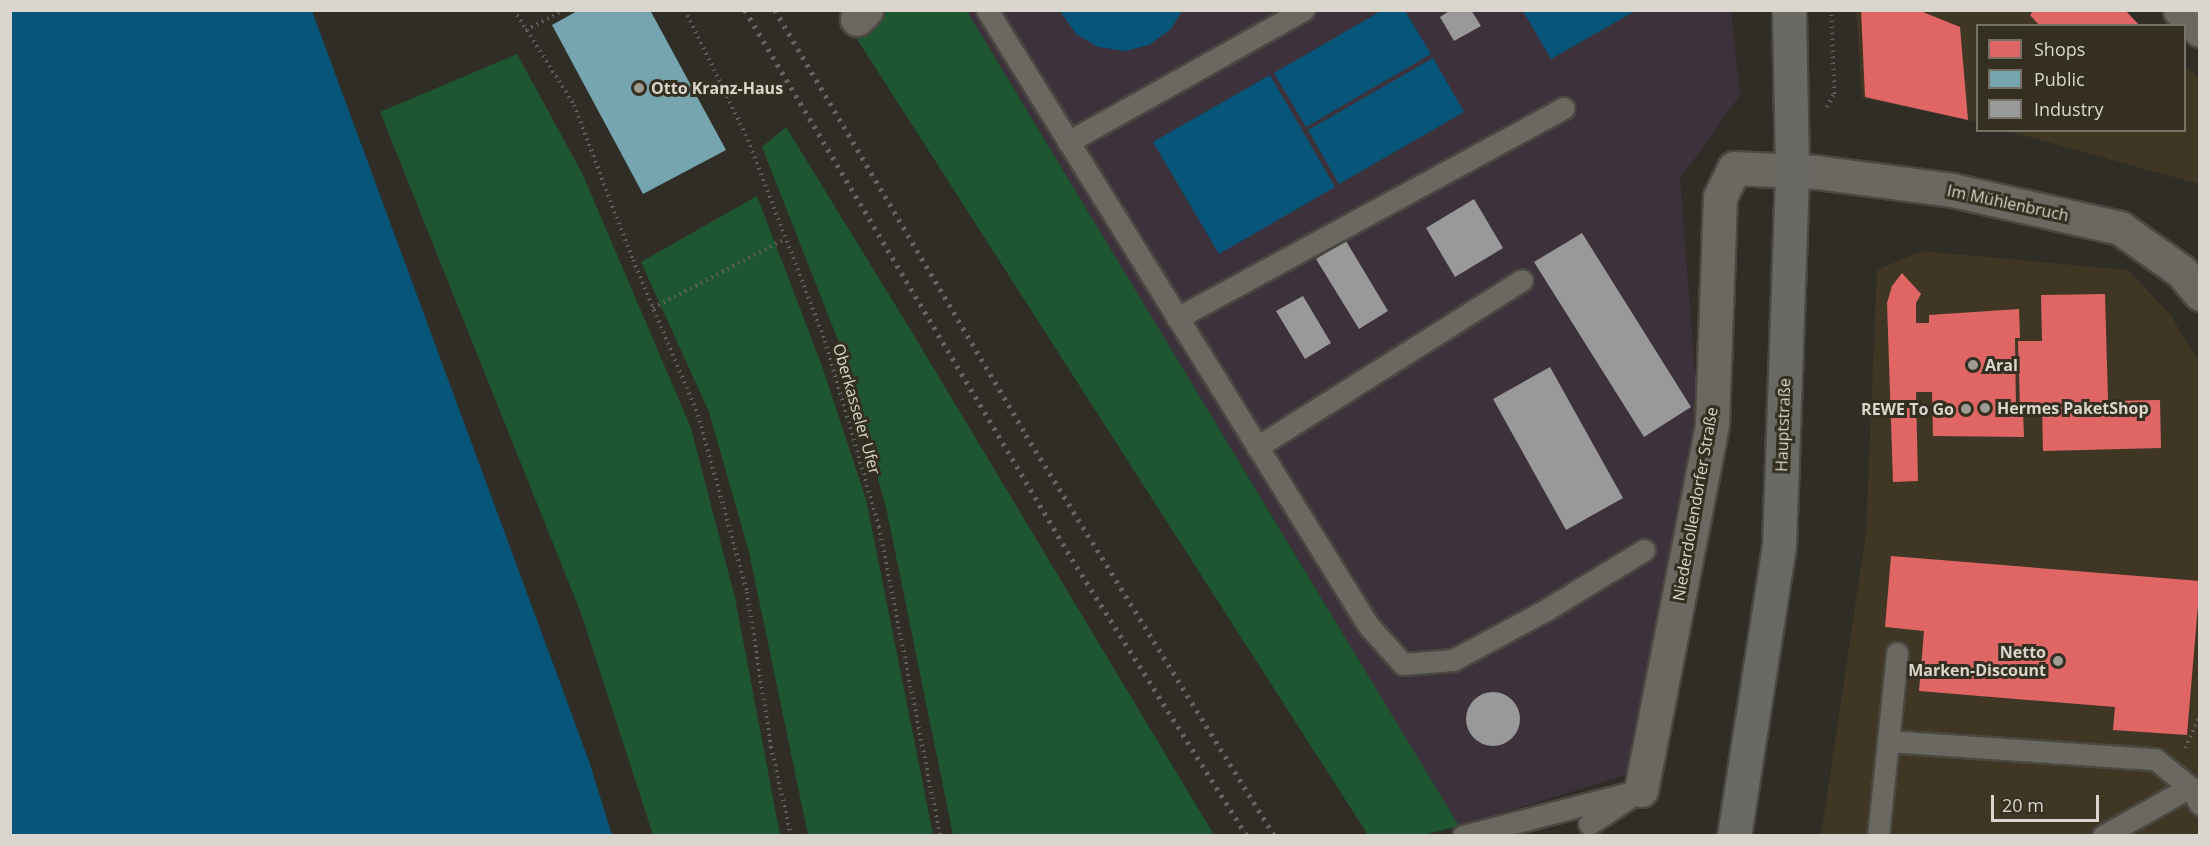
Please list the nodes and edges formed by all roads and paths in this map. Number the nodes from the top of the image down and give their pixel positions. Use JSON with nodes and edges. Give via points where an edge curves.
{"nodes":[{"id":1,"x":514,"y":10,"type":"edge"},
{"id":2,"x":564,"y":10,"type":"edge"},
{"id":3,"x":685,"y":10,"type":"edge"},
{"id":4,"x":987,"y":10,"type":"edge"},
{"id":5,"x":1303,"y":10,"type":"edge"},
{"id":6,"x":1789,"y":10,"type":"edge"},
{"id":7,"x":2180,"y":10,"type":"edge"},
{"id":8,"x":526,"y":30,"type":"junction"},
{"id":9,"x":2199,"y":30,"type":"edge"},
{"id":10,"x":1564,"y":108,"type":"dead end"},
{"id":11,"x":1068,"y":142,"type":"junction"},
{"id":12,"x":1792,"y":170,"type":"junction"},
{"id":13,"x":786,"y":239,"type":"junction"},
{"id":14,"x":1522,"y":280,"type":"dead end"},
{"id":15,"x":2199,"y":294,"type":"edge"},
{"id":16,"x":653,"y":308,"type":"junction"},
{"id":17,"x":1177,"y":318,"type":"junction"},
{"id":18,"x":1257,"y":447,"type":"junction"},
{"id":19,"x":1644,"y":550,"type":"dead end"},
{"id":20,"x":1898,"y":652,"type":"dead end"},
{"id":21,"x":1888,"y":741,"type":"junction"},
{"id":22,"x":1641,"y":790,"type":"junction"},
{"id":23,"x":2195,"y":796,"type":"edge"},
{"id":24,"x":1589,"y":824,"type":"dead end"},
{"id":25,"x":791,"y":836,"type":"edge"},
{"id":26,"x":940,"y":836,"type":"edge"},
{"id":27,"x":1463,"y":836,"type":"edge"},
{"id":28,"x":1734,"y":836,"type":"edge"},
{"id":29,"x":1878,"y":836,"type":"edge"},
{"id":30,"x":2103,"y":836,"type":"edge"}],
"edges":[{"from":1,"to":8,"type":"path"},
{"from":2,"to":8,"type":"path"},
{"from":3,"to":13,"type":"path","name":"Oberkasseler Ufer","via":[[748,140]]},
{"from":4,"to":11,"type":"lane"},
{"from":5,"to":11,"type":"lane"},
{"from":6,"to":12,"type":"main road","name":"Hauptstraße"},
{"from":7,"to":9,"type":"street"},
{"from":8,"to":16,"type":"path","via":[[574,105]]},
{"from":10,"to":17,"type":"lane"},
{"from":11,"to":17,"type":"lane"},
{"from":12,"to":15,"type":"street","name":"Im Mühlenbruch","via":[[1952,190],[2120,228],[2181,271]]},
{"from":12,"to":22,"type":"street","name":"Niederdollendorfer Straße","via":[[1734,168],[1720,197],[1712,424]]},
{"from":12,"to":28,"type":"main road","name":"Hauptstraße","via":[[1779,546]]},
{"from":13,"to":16,"type":"path"},
{"from":13,"to":26,"type":"path","name":"Oberkasseler Ufer","via":[[825,341],[879,527]]},
{"from":14,"to":18,"type":"lane"},
{"from":16,"to":25,"type":"path","via":[[698,415],[747,592],[771,747]]},
{"from":17,"to":18,"type":"lane"},
{"from":18,"to":19,"type":"lane","via":[[1368,625],[1403,664],[1453,660],[1546,610]]},
{"from":20,"to":21,"type":"lane"},
{"from":21,"to":23,"type":"lane","via":[[2154,759]]},
{"from":21,"to":29,"type":"lane"},
{"from":22,"to":24,"type":"lane"},
{"from":22,"to":27,"type":"lane"},
{"from":23,"to":30,"type":"lane"}]}
